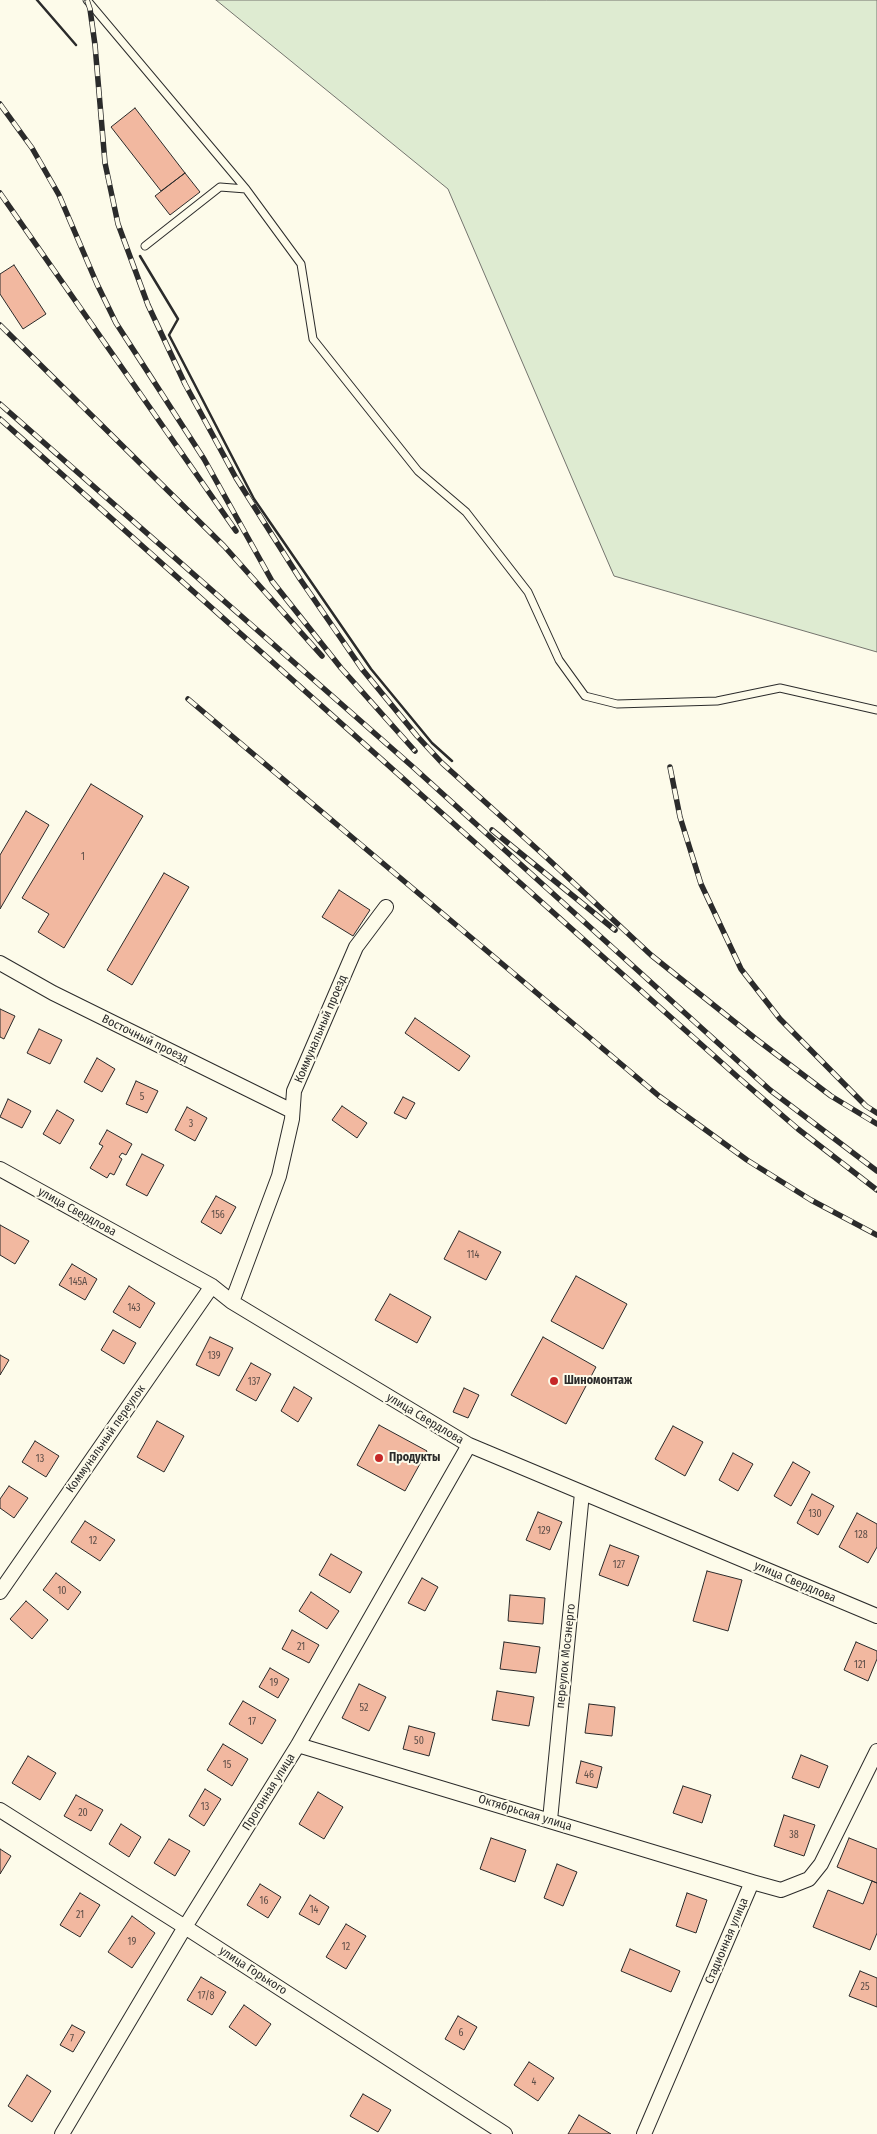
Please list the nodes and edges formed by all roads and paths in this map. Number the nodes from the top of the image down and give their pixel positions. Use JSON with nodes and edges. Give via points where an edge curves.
{"nodes":[{"id":1,"x":86,"y":0,"type":"edge"},
{"id":2,"x":246,"y":189,"type":"junction"},
{"id":3,"x":145,"y":246,"type":"dead end"},
{"id":4,"x":877,"y":710,"type":"edge"},
{"id":5,"x":386,"y":907,"type":"dead end"},
{"id":6,"x":0,"y":963,"type":"edge"},
{"id":7,"x":292,"y":1111,"type":"junction"},
{"id":8,"x":0,"y":1169,"type":"edge"},
{"id":9,"x":212,"y":1286,"type":"junction"},
{"id":10,"x":232,"y":1302,"type":"junction"},
{"id":11,"x":469,"y":1445,"type":"junction"},
{"id":12,"x":582,"y":1492,"type":"junction"},
{"id":13,"x":0,"y":1592,"type":"edge"},
{"id":14,"x":877,"y":1616,"type":"edge"},
{"id":15,"x":298,"y":1745,"type":"junction"},
{"id":16,"x":877,"y":1751,"type":"edge"},
{"id":17,"x":0,"y":1810,"type":"edge"},
{"id":18,"x":550,"y":1820,"type":"junction"},
{"id":19,"x":752,"y":1882,"type":"junction"},
{"id":20,"x":185,"y":1927,"type":"junction"},
{"id":21,"x":62,"y":2134,"type":"edge"},
{"id":22,"x":505,"y":2134,"type":"edge"},
{"id":23,"x":644,"y":2134,"type":"edge"}],
"edges":[{"from":1,"to":2,"type":"lane"},
{"from":2,"to":3,"type":"lane","via":[[220,187]]},
{"from":2,"to":4,"type":"lane","via":[[301,264],[313,338],[418,471],[466,512],[528,592],[559,660],[584,696],[617,704],[717,701],[780,688]]},
{"from":5,"to":7,"type":"street","name":"Коммунальный проезд","via":[[356,947],[294,1091]]},
{"from":6,"to":7,"type":"street","name":"Восточный проезд","via":[[52,993]]},
{"from":7,"to":10,"type":"street","name":"Коммунальный проезд","via":[[279,1176]]},
{"from":8,"to":9,"type":"street","name":"улица Свердлова"},
{"from":9,"to":10,"type":"street","name":"улица Свердлова"},
{"from":9,"to":13,"type":"street","name":"Коммунальный переулок"},
{"from":10,"to":11,"type":"street","name":"улица Свердлова"},
{"from":11,"to":12,"type":"street","name":"улица Свердлова"},
{"from":11,"to":15,"type":"street","name":"Прогонная улица"},
{"from":12,"to":14,"type":"street","name":"улица Свердлова"},
{"from":12,"to":18,"type":"street","name":"переулок Мосэнерго"},
{"from":15,"to":18,"type":"street","name":"Октябрьская улица"},
{"from":15,"to":20,"type":"street","name":"Прогонная улица"},
{"from":16,"to":19,"type":"street","name":"Стадионная улица","via":[[821,1864],[808,1879],[781,1890]]},
{"from":17,"to":20,"type":"street","name":"улица Горького"},
{"from":18,"to":19,"type":"street","name":"Октябрьская улица"},
{"from":19,"to":23,"type":"street","name":"Стадионная улица"},
{"from":20,"to":21,"type":"street","name":"Прогонная улица"},
{"from":20,"to":22,"type":"street","name":"улица Горького"}]}
